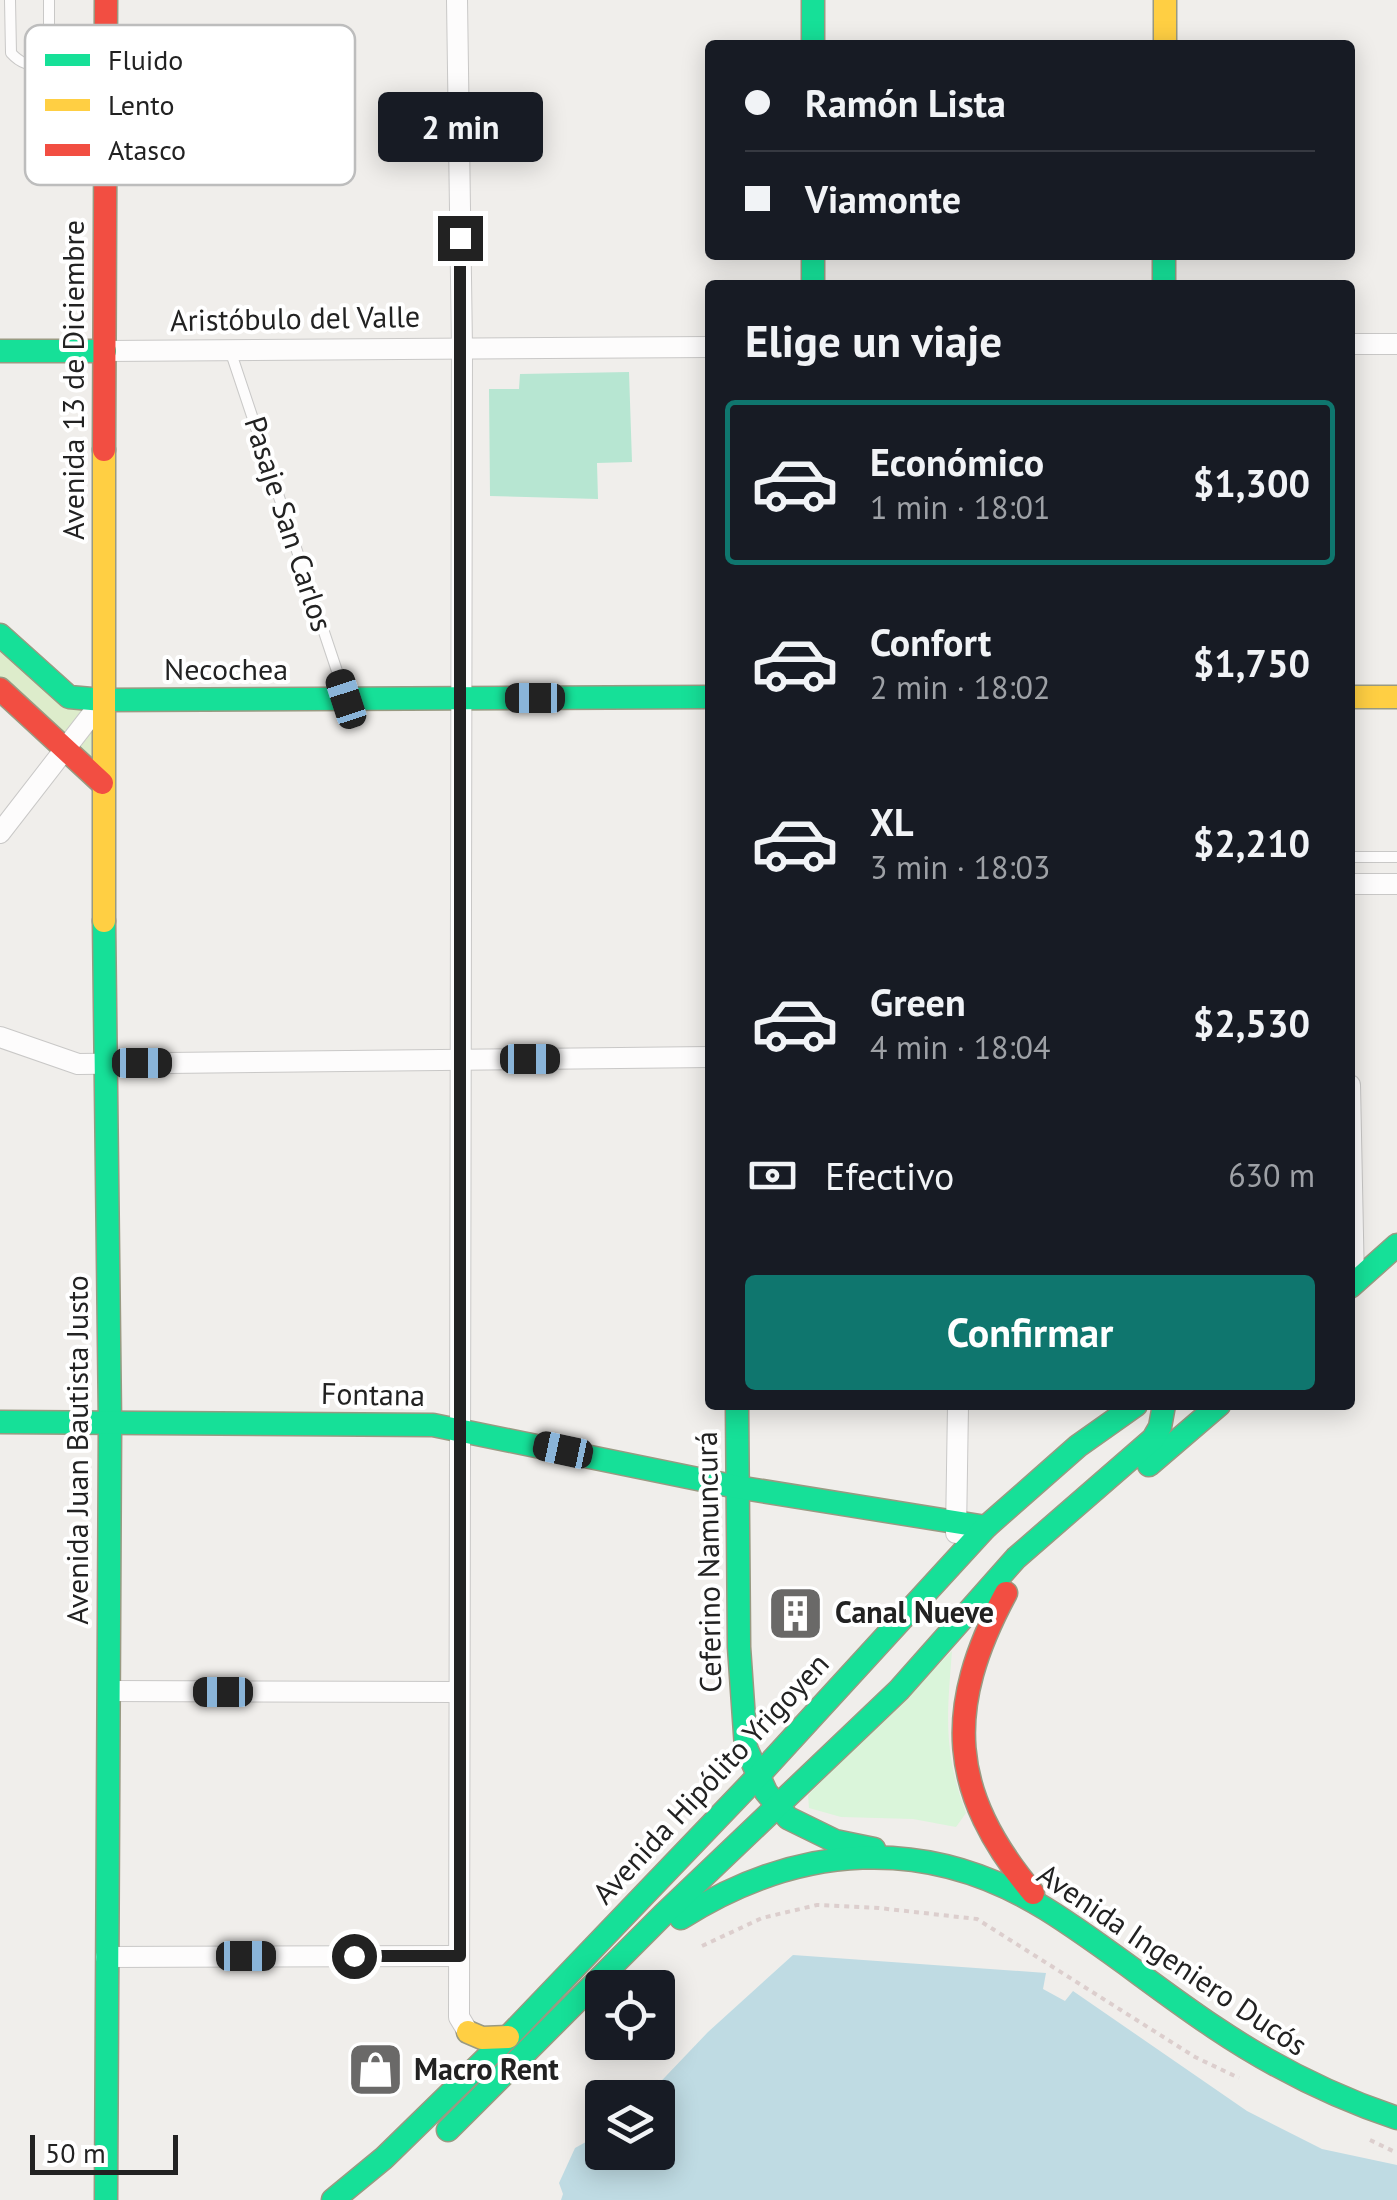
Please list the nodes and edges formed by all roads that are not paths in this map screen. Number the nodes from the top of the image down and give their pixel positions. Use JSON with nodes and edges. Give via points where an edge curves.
{"nodes":[{"id":1,"x":10,"y":0,"type":"edge"},
{"id":2,"x":106,"y":0,"type":"edge"},
{"id":3,"x":457,"y":0,"type":"edge"},
{"id":4,"x":814,"y":0,"type":"edge"},
{"id":5,"x":1165,"y":0,"type":"edge"},
{"id":6,"x":106,"y":25,"type":"edge"},
{"id":7,"x":813,"y":40,"type":"edge"},
{"id":8,"x":1165,"y":40,"type":"edge"},
{"id":9,"x":25,"y":64,"type":"edge"},
{"id":10,"x":105,"y":185,"type":"edge"},
{"id":11,"x":1355,"y":344,"type":"edge"},
{"id":12,"x":1397,"y":344,"type":"edge"},
{"id":13,"x":705,"y":347,"type":"edge"},
{"id":14,"x":462,"y":348,"type":"junction"},
{"id":15,"x":230,"y":350,"type":"junction"},
{"id":16,"x":0,"y":351,"type":"edge"},
{"id":17,"x":105,"y":351,"type":"junction"},
{"id":18,"x":0,"y":635,"type":"edge"},
{"id":19,"x":0,"y":689,"type":"edge"},
{"id":20,"x":1355,"y":697,"type":"edge"},
{"id":21,"x":1397,"y":697,"type":"edge"},
{"id":22,"x":461,"y":698,"type":"junction"},
{"id":23,"x":705,"y":698,"type":"edge"},
{"id":24,"x":346,"y":699,"type":"junction"},
{"id":25,"x":103,"y":700,"type":"junction"},
{"id":26,"x":66,"y":749,"type":"junction"},
{"id":27,"x":102,"y":783,"type":"junction"},
{"id":28,"x":0,"y":832,"type":"edge"},
{"id":29,"x":1355,"y":857,"type":"edge"},
{"id":30,"x":1397,"y":857,"type":"edge"},
{"id":31,"x":1355,"y":884,"type":"edge"},
{"id":32,"x":1397,"y":884,"type":"edge"},
{"id":33,"x":0,"y":1037,"type":"edge"},
{"id":34,"x":705,"y":1057,"type":"edge"},
{"id":35,"x":460,"y":1060,"type":"junction"},
{"id":36,"x":106,"y":1064,"type":"junction"},
{"id":37,"x":1397,"y":1242,"type":"edge"},
{"id":38,"x":1355,"y":1272,"type":"edge"},
{"id":39,"x":737,"y":1410,"type":"edge"},
{"id":40,"x":958,"y":1410,"type":"edge"},
{"id":41,"x":1129,"y":1410,"type":"edge"},
{"id":42,"x":1163,"y":1410,"type":"edge"},
{"id":43,"x":1212,"y":1410,"type":"edge"},
{"id":44,"x":0,"y":1422,"type":"edge"},
{"id":45,"x":110,"y":1423,"type":"junction"},
{"id":46,"x":461,"y":1428,"type":"junction"},
{"id":47,"x":737,"y":1488,"type":"junction"},
{"id":48,"x":956,"y":1524,"type":"junction"},
{"id":49,"x":986,"y":1526,"type":"junction"},
{"id":50,"x":956,"y":1560,"type":"junction"},
{"id":51,"x":108,"y":1691,"type":"junction"},
{"id":52,"x":458,"y":1692,"type":"junction"},
{"id":53,"x":758,"y":1776,"type":"junction"},
{"id":54,"x":777,"y":1807,"type":"junction"},
{"id":55,"x":975,"y":1873,"type":"junction"},
{"id":56,"x":1060,"y":1918,"type":"junction"},
{"id":57,"x":106,"y":1956,"type":"junction"},
{"id":58,"x":460,"y":1956,"type":"junction"},
{"id":59,"x":609,"y":1970,"type":"edge"},
{"id":60,"x":615,"y":1970,"type":"edge"},
{"id":61,"x":585,"y":1995,"type":"edge"},
{"id":62,"x":468,"y":2032,"type":"joint"},
{"id":63,"x":508,"y":2037,"type":"junction"},
{"id":64,"x":1397,"y":2118,"type":"edge"},
{"id":65,"x":436,"y":2142,"type":"dead end"},
{"id":66,"x":109,"y":2188,"type":"edge"},
{"id":67,"x":333,"y":2200,"type":"edge"}],
"edges":[{"from":1,"to":9,"type":"lane","via":[[11,53]]},
{"from":2,"to":6,"type":"main road","name":"Avenida 13 de Diciembre"},
{"from":3,"to":14,"type":"street"},
{"from":4,"to":7,"type":"main road"},
{"from":5,"to":8,"type":"main road"},
{"from":10,"to":17,"type":"main road","name":"Avenida 13 de Diciembre"},
{"from":11,"to":12,"type":"street"},
{"from":13,"to":14,"type":"street","name":"Aristóbulo del Valle"},
{"from":14,"to":15,"type":"street","name":"Aristóbulo del Valle"},
{"from":14,"to":22,"type":"street"},
{"from":15,"to":17,"type":"street","name":"Aristóbulo del Valle"},
{"from":15,"to":24,"type":"lane","name":"Pasaje San Carlos"},
{"from":16,"to":17,"type":"main road","name":"Aristóbulo del Valle"},
{"from":17,"to":25,"type":"main road","name":"Avenida 13 de Diciembre"},
{"from":18,"to":25,"type":"main road","name":"Necochea","via":[[70,697]]},
{"from":19,"to":26,"type":"main road"},
{"from":20,"to":21,"type":"main road"},
{"from":22,"to":23,"type":"main road","name":"Necochea"},
{"from":22,"to":24,"type":"main road","name":"Necochea"},
{"from":22,"to":35,"type":"street"},
{"from":24,"to":25,"type":"main road","name":"Necochea"},
{"from":25,"to":26,"type":"street"},
{"from":25,"to":27,"type":"main road","name":"Avenida Juan Bautista Justo"},
{"from":26,"to":27,"type":"main road"},
{"from":26,"to":28,"type":"street"},
{"from":27,"to":36,"type":"main road","name":"Avenida Juan Bautista Justo"},
{"from":29,"to":30,"type":"lane"},
{"from":31,"to":32,"type":"street"},
{"from":33,"to":36,"type":"street","via":[[78,1064]]},
{"from":34,"to":35,"type":"street"},
{"from":35,"to":36,"type":"street"},
{"from":35,"to":46,"type":"street"},
{"from":36,"to":45,"type":"main road","name":"Avenida Juan Bautista Justo"},
{"from":37,"to":38,"type":"main road"},
{"from":39,"to":47,"type":"main road","name":"Ceferino Namuncurá"},
{"from":40,"to":48,"type":"street"},
{"from":41,"to":49,"type":"main road","name":"Avenida Hipólito Yrigoyen"},
{"from":42,"to":54,"type":"main road","via":[[1153,1438],[1016,1558],[899,1690]]},
{"from":43,"to":56,"type":"main road","via":[[1031,1566],[993,1614],[971,1666],[962,1741],[980,1815],[1019,1878]]},
{"from":44,"to":45,"type":"main road","name":"Fontana"},
{"from":45,"to":46,"type":"main road","name":"Fontana"},
{"from":45,"to":51,"type":"main road","name":"Avenida Juan Bautista Justo"},
{"from":46,"to":47,"type":"main road","name":"Fontana"},
{"from":46,"to":52,"type":"street"},
{"from":47,"to":48,"type":"main road","name":"Fontana"},
{"from":47,"to":53,"type":"main road","name":"Ceferino Namuncurá","via":[[743,1733]]},
{"from":48,"to":49,"type":"main road","name":"Fontana"},
{"from":48,"to":50,"type":"street"},
{"from":49,"to":50,"type":"main road","name":"Avenida Hipólito Yrigoyen"},
{"from":50,"to":53,"type":"main road","name":"Avenida Hipólito Yrigoyen"},
{"from":51,"to":52,"type":"street"},
{"from":51,"to":57,"type":"main road","name":"Avenida Juan Bautista Justo"},
{"from":52,"to":58,"type":"street"},
{"from":53,"to":54,"type":"main road","name":"Ceferino Namuncurá"},
{"from":53,"to":63,"type":"main road","name":"Avenida Hipólito Yrigoyen"},
{"from":54,"to":55,"type":"main road","via":[[836,1841]]},
{"from":54,"to":59,"type":"main road"},
{"from":55,"to":56,"type":"main road","name":"Avenida Ingeniero Ducós"},
{"from":55,"to":60,"type":"main road","name":"Avenida Ingeniero Ducós","via":[[874,1856],[776,1872],[686,1914]]},
{"from":56,"to":64,"type":"main road","name":"Avenida Ingeniero Ducós","via":[[1295,2079]]},
{"from":57,"to":58,"type":"street"},
{"from":57,"to":66,"type":"main road","name":"Avenida Juan Bautista Justo"},
{"from":58,"to":62,"type":"street","via":[[459,2016]]},
{"from":61,"to":65,"type":"main road"},
{"from":62,"to":63,"type":"main road"},
{"from":63,"to":67,"type":"main road","name":"Avenida Hipólito Yrigoyen"}]}
